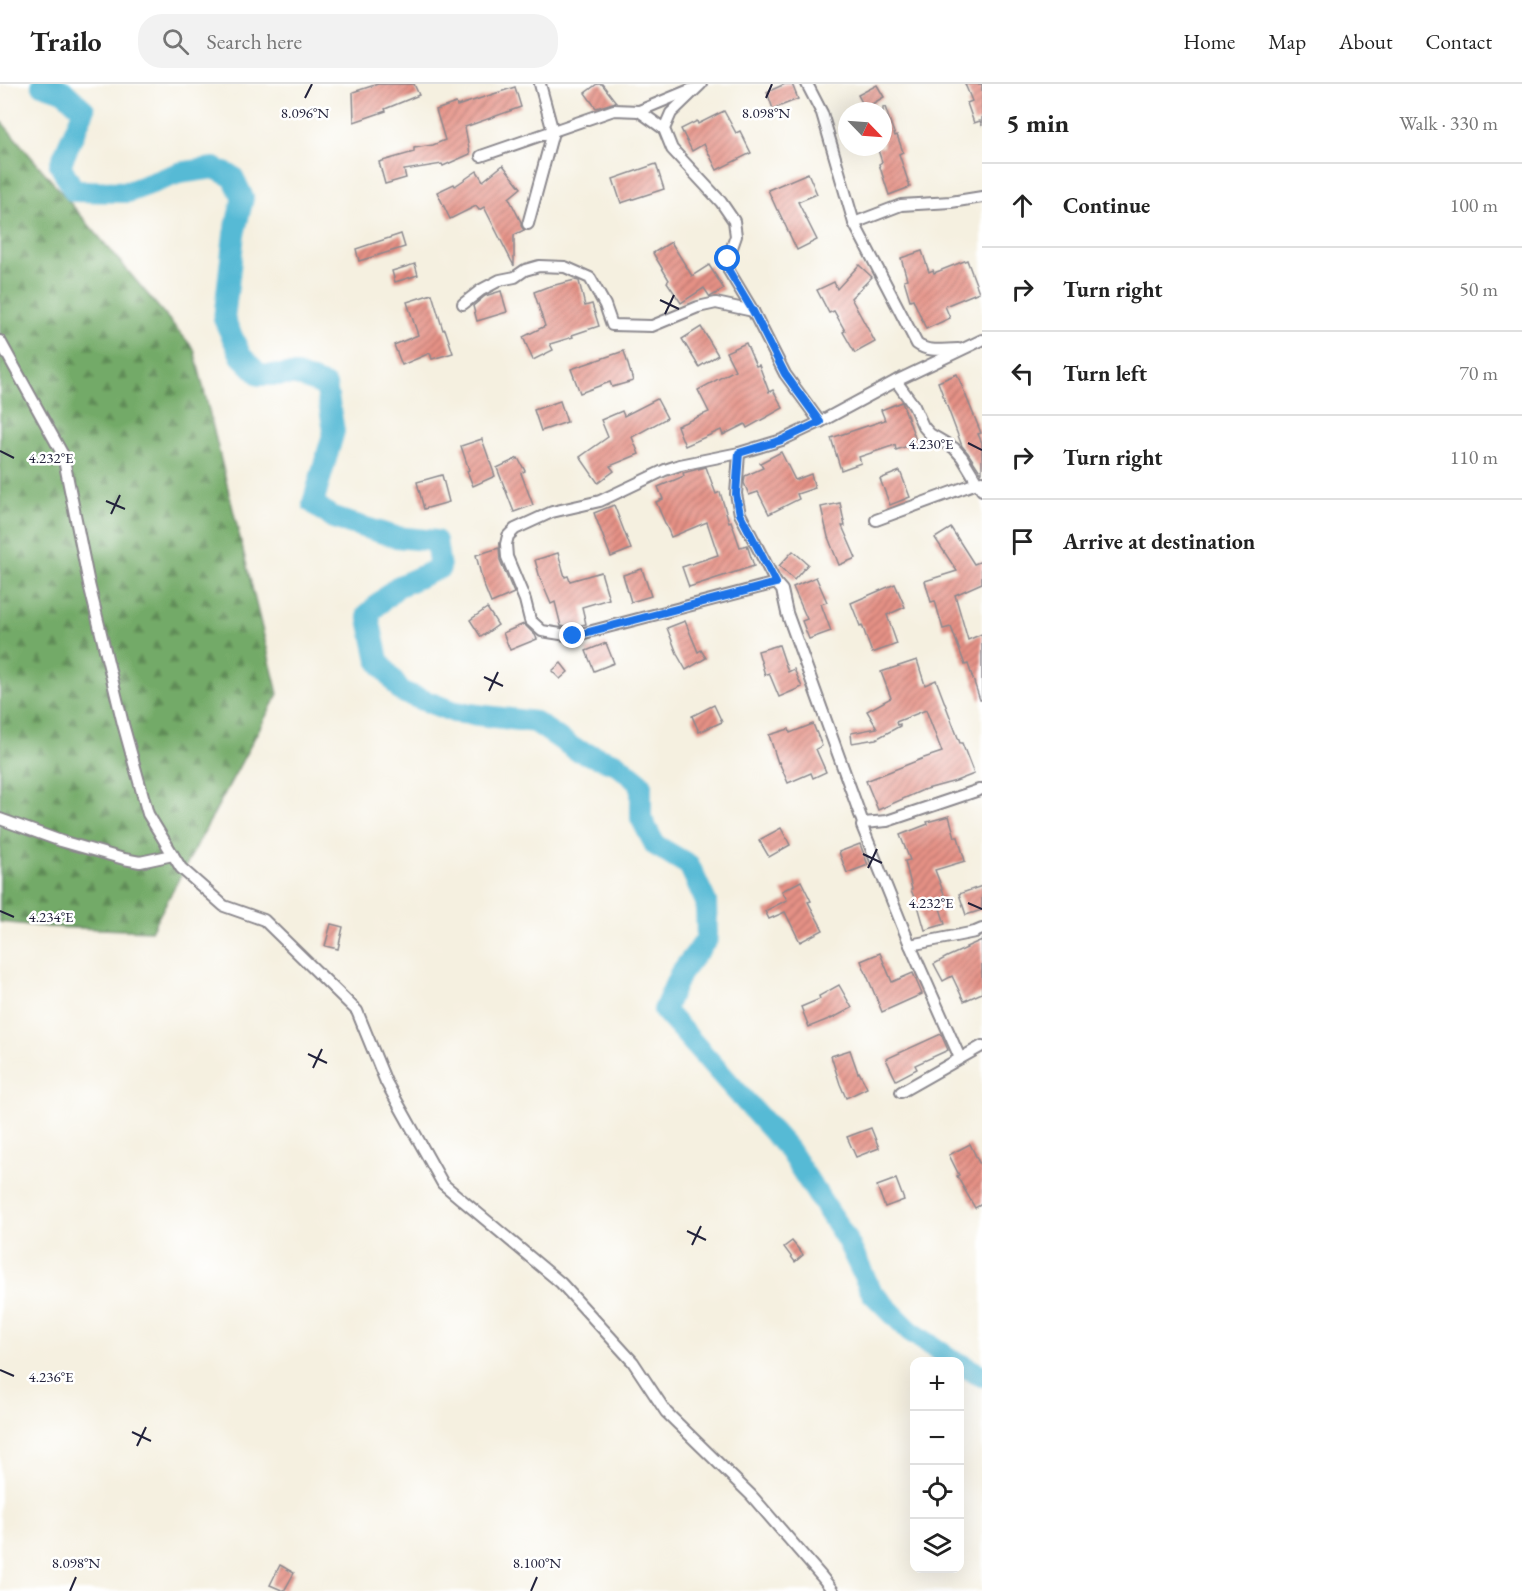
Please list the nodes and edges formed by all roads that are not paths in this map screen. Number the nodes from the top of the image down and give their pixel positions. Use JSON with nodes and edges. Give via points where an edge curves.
{"nodes":[{"id":1,"x":540,"y":84,"type":"edge"},
{"id":2,"x":807,"y":84,"type":"edge"},
{"id":3,"x":699,"y":86,"type":"edge"},
{"id":4,"x":639,"y":111,"type":"junction"},
{"id":5,"x":664,"y":129,"type":"junction"},
{"id":6,"x":553,"y":132,"type":"junction"},
{"id":7,"x":481,"y":156,"type":"dead end"},
{"id":8,"x":982,"y":197,"type":"edge"},
{"id":9,"x":854,"y":223,"type":"junction"},
{"id":10,"x":528,"y":224,"type":"dead end"},
{"id":11,"x":463,"y":304,"type":"dead end"},
{"id":12,"x":753,"y":311,"type":"junction"},
{"id":13,"x":982,"y":340,"type":"edge"},
{"id":14,"x":0,"y":341,"type":"edge"},
{"id":15,"x":965,"y":348,"type":"junction"},
{"id":16,"x":896,"y":381,"type":"junction"},
{"id":17,"x":820,"y":422,"type":"junction"},
{"id":18,"x":739,"y":453,"type":"junction"},
{"id":19,"x":980,"y":484,"type":"edge"},
{"id":20,"x":876,"y":520,"type":"dead end"},
{"id":21,"x":776,"y":583,"type":"junction"},
{"id":22,"x":982,"y":789,"type":"edge"},
{"id":23,"x":0,"y":819,"type":"edge"},
{"id":24,"x":863,"y":823,"type":"junction"},
{"id":25,"x":173,"y":855,"type":"junction"},
{"id":26,"x":982,"y":929,"type":"edge"},
{"id":27,"x":910,"y":945,"type":"junction"},
{"id":28,"x":982,"y":1046,"type":"edge"},
{"id":29,"x":960,"y":1058,"type":"junction"},
{"id":30,"x":901,"y":1092,"type":"dead end"},
{"id":31,"x":833,"y":1591,"type":"edge"}],
"edges":[{"from":1,"to":6,"type":"street"},
{"from":2,"to":9,"type":"street","via":[[822,113]]},
{"from":3,"to":4,"type":"street"},
{"from":3,"to":5,"type":"street","via":[[671,113]]},
{"from":4,"to":5,"type":"street"},
{"from":4,"to":6,"type":"street","via":[[614,110]]},
{"from":5,"to":12,"type":"street","via":[[672,149],[721,201],[734,221],[736,236],[728,259],[729,271]]},
{"from":6,"to":7,"type":"street"},
{"from":6,"to":10,"type":"street"},
{"from":8,"to":9,"type":"street","via":[[901,205]]},
{"from":9,"to":15,"type":"street","via":[[917,344],[931,350]]},
{"from":11,"to":12,"type":"street","via":[[500,280],[538,266],[565,267],[590,278],[612,325],[652,326],[716,303]]},
{"from":12,"to":17,"type":"street","via":[[785,374]]},
{"from":13,"to":15,"type":"street"},
{"from":14,"to":25,"type":"street","via":[[63,455],[123,724],[148,814]]},
{"from":15,"to":16,"type":"street"},
{"from":16,"to":17,"type":"street"},
{"from":16,"to":19,"type":"street","via":[[923,426],[954,448]]},
{"from":17,"to":18,"type":"street","via":[[782,440]]},
{"from":18,"to":21,"type":"street","via":[[736,494],[740,514]]},
{"from":18,"to":21,"type":"street","via":[[680,465],[600,501],[552,512],[515,529],[508,536],[507,557],[530,620],[542,632],[573,636]]},
{"from":19,"to":20,"type":"street"},
{"from":21,"to":24,"type":"street","via":[[782,590]]},
{"from":22,"to":24,"type":"street","via":[[887,821]]},
{"from":23,"to":25,"type":"street","via":[[124,859],[140,862]]},
{"from":24,"to":27,"type":"street"},
{"from":25,"to":31,"type":"street","via":[[181,868],[224,906],[264,920],[357,1011],[386,1082],[443,1184],[561,1284],[633,1362],[666,1412],[751,1495]]},
{"from":26,"to":27,"type":"street"},
{"from":27,"to":29,"type":"street"},
{"from":28,"to":29,"type":"street"},
{"from":29,"to":30,"type":"street"}]}
